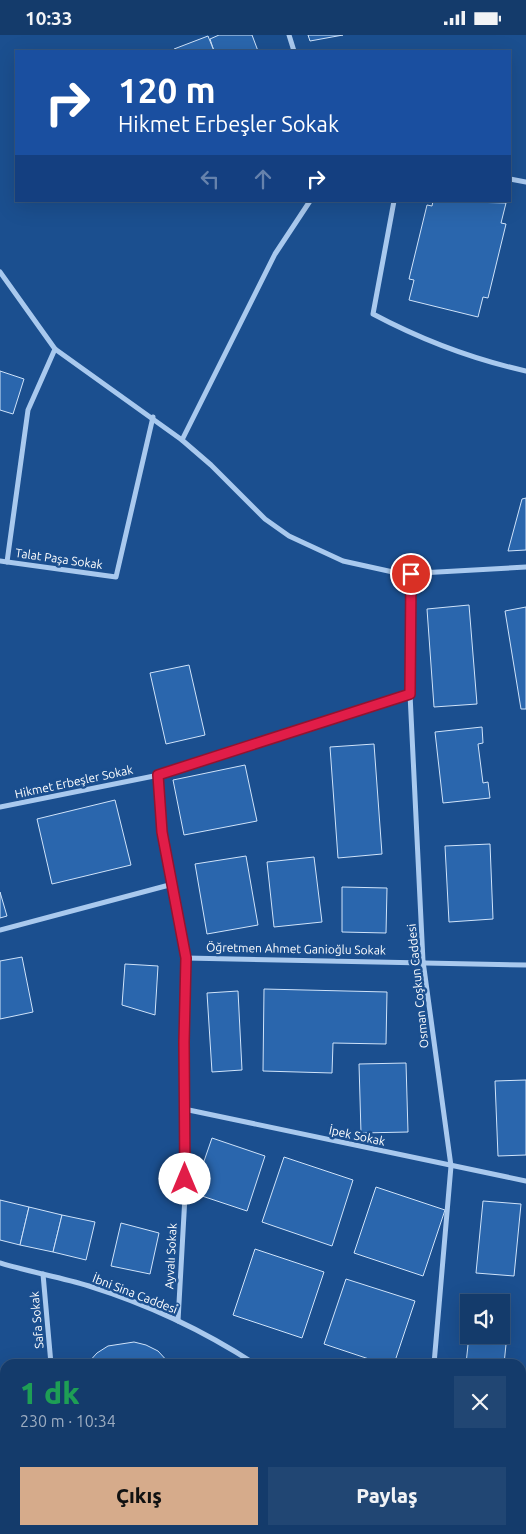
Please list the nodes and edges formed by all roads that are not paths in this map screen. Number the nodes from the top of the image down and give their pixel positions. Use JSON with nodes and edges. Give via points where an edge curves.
{"nodes":[{"id":1,"x":289,"y":35,"type":"edge"},
{"id":2,"x":294,"y":50,"type":"edge"},
{"id":3,"x":511,"y":179,"type":"edge"},
{"id":4,"x":526,"y":182,"type":"edge"},
{"id":5,"x":309,"y":202,"type":"edge"},
{"id":6,"x":394,"y":202,"type":"edge"},
{"id":7,"x":0,"y":272,"type":"edge"},
{"id":8,"x":56,"y":349,"type":"junction"},
{"id":9,"x":526,"y":371,"type":"edge"},
{"id":10,"x":153,"y":417,"type":"junction"},
{"id":11,"x":182,"y":440,"type":"junction"},
{"id":12,"x":0,"y":561,"type":"edge"},
{"id":13,"x":7,"y":562,"type":"junction"},
{"id":14,"x":526,"y":567,"type":"edge"},
{"id":15,"x":411,"y":574,"type":"junction"},
{"id":16,"x":410,"y":694,"type":"junction"},
{"id":17,"x":158,"y":775,"type":"junction"},
{"id":18,"x":0,"y":807,"type":"edge"},
{"id":19,"x":173,"y":883,"type":"junction"},
{"id":20,"x":0,"y":930,"type":"edge"},
{"id":21,"x":186,"y":958,"type":"junction"},
{"id":22,"x":423,"y":961,"type":"junction"},
{"id":23,"x":526,"y":965,"type":"edge"},
{"id":24,"x":184,"y":1109,"type":"junction"},
{"id":25,"x":451,"y":1166,"type":"junction"},
{"id":26,"x":526,"y":1181,"type":"edge"},
{"id":27,"x":0,"y":1263,"type":"edge"},
{"id":28,"x":43,"y":1274,"type":"junction"},
{"id":29,"x":178,"y":1321,"type":"junction"},
{"id":30,"x":51,"y":1359,"type":"edge"},
{"id":31,"x":246,"y":1359,"type":"edge"},
{"id":32,"x":434,"y":1359,"type":"edge"}],
"edges":[{"from":1,"to":2,"type":"street"},
{"from":3,"to":4,"type":"street"},
{"from":5,"to":11,"type":"street","via":[[275,254]]},
{"from":6,"to":9,"type":"street","via":[[373,314],[433,343],[493,364]]},
{"from":7,"to":8,"type":"street"},
{"from":8,"to":10,"type":"street"},
{"from":8,"to":13,"type":"street","via":[[28,409]]},
{"from":10,"to":11,"type":"street"},
{"from":10,"to":13,"type":"street","name":"Talat Paşa Sokak","via":[[116,577]]},
{"from":11,"to":15,"type":"street","via":[[265,519],[289,536],[343,561]]},
{"from":12,"to":13,"type":"street","name":"Talat Paşa Sokak"},
{"from":14,"to":15,"type":"street"},
{"from":15,"to":16,"type":"street","name":"Osman Coşkun Caddesi"},
{"from":16,"to":17,"type":"street","name":"Hikmet Erbeşler Sokak"},
{"from":16,"to":22,"type":"street","name":"Osman Coşkun Caddesi"},
{"from":17,"to":18,"type":"street","name":"Hikmet Erbeşler Sokak"},
{"from":17,"to":19,"type":"street","name":"Ayvalı Sokak","via":[[162,832]]},
{"from":19,"to":20,"type":"street"},
{"from":19,"to":21,"type":"street","name":"Ayvalı Sokak"},
{"from":21,"to":22,"type":"street","name":"Öğretmen Ahmet Ganioğlu Sokak"},
{"from":21,"to":24,"type":"street","name":"Ayvalı Sokak"},
{"from":22,"to":23,"type":"street","name":"Öğretmen Ahmet Ganioğlu Sokak"},
{"from":22,"to":25,"type":"street","name":"Osman Coşkun Caddesi"},
{"from":24,"to":25,"type":"street","name":"İpek Sokak"},
{"from":24,"to":29,"type":"street","name":"Ayvalı Sokak","via":[[185,1196]]},
{"from":25,"to":26,"type":"street","name":"İpek Sokak"},
{"from":25,"to":32,"type":"street","name":"Osman Coşkun Caddesi"},
{"from":27,"to":28,"type":"street","name":"İbni Sina Caddesi"},
{"from":28,"to":29,"type":"street","name":"İbni Sina Caddesi","via":[[134,1302]]},
{"from":28,"to":30,"type":"street","name":"Safa Sokak"},
{"from":29,"to":31,"type":"street","name":"İbni Sina Caddesi"}]}
